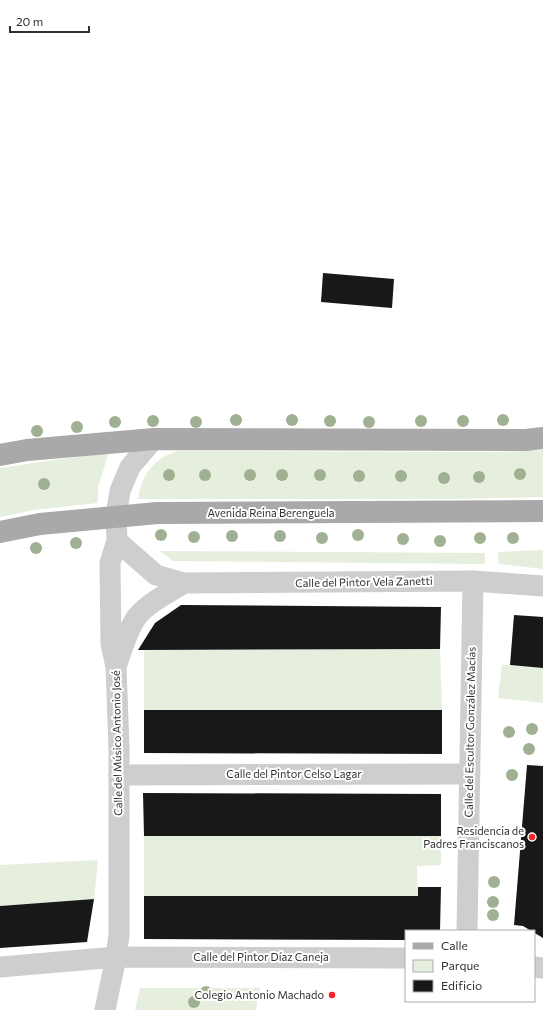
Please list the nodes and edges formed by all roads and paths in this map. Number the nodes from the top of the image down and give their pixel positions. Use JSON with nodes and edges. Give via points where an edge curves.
{"nodes":[{"id":1,"x":543,"y":438,"type":"edge"},
{"id":2,"x":154,"y":439,"type":"junction"},
{"id":3,"x":0,"y":455,"type":"edge"},
{"id":4,"x":543,"y":511,"type":"edge"},
{"id":5,"x":116,"y":516,"type":"junction"},
{"id":6,"x":0,"y":532,"type":"edge"},
{"id":7,"x":117,"y":541,"type":"junction"},
{"id":8,"x":473,"y":580,"type":"junction"},
{"id":9,"x":184,"y":583,"type":"junction"},
{"id":10,"x":543,"y":586,"type":"edge"},
{"id":11,"x":116,"y":667,"type":"junction"},
{"id":12,"x":470,"y":774,"type":"junction"},
{"id":13,"x":119,"y":775,"type":"junction"},
{"id":14,"x":467,"y":930,"type":"edge"},
{"id":15,"x":116,"y":957,"type":"junction"},
{"id":16,"x":405,"y":958,"type":"edge"},
{"id":17,"x":0,"y":967,"type":"edge"},
{"id":18,"x":105,"y":1010,"type":"edge"}],
"edges":[{"from":1,"to":2,"type":"main road"},
{"from":2,"to":3,"type":"main road","via":[[27,450]]},
{"from":2,"to":5,"type":"street","name":"Calle del Músico Antonio José","via":[[130,467],[120,491]]},
{"from":4,"to":5,"type":"main road","name":"Avenida Reina Berenguela","via":[[157,513]]},
{"from":5,"to":6,"type":"main road","name":"Avenida Reina Berenguela","via":[[40,524]]},
{"from":5,"to":7,"type":"street","name":"Calle del Músico Antonio José"},
{"from":7,"to":9,"type":"street","name":"Calle del Pintor Vela Zanetti","via":[[156,575]]},
{"from":7,"to":11,"type":"street","name":"Calle del Músico Antonio José","via":[[110,563],[111,643]]},
{"from":8,"to":9,"type":"street","name":"Calle del Pintor Vela Zanetti"},
{"from":8,"to":10,"type":"street","name":"Calle del Pintor Vela Zanetti"},
{"from":8,"to":12,"type":"street","name":"Calle del Escultor González Macías"},
{"from":9,"to":11,"type":"street","via":[[154,602],[137,617],[126,637]]},
{"from":11,"to":13,"type":"street","name":"Calle del Músico Antonio José"},
{"from":12,"to":13,"type":"street","name":"Calle del Pintor Celso Lagar"},
{"from":12,"to":14,"type":"street","name":"Calle del Escultor González Macías"},
{"from":13,"to":15,"type":"street","name":"Calle del Músico Antonio José","via":[[119,935]]},
{"from":15,"to":16,"type":"street","name":"Calle del Pintor Díaz Caneja"},
{"from":15,"to":17,"type":"street","name":"Calle del Pintor Díaz Caneja"},
{"from":15,"to":18,"type":"street","name":"Calle del Músico Antonio José"}]}
